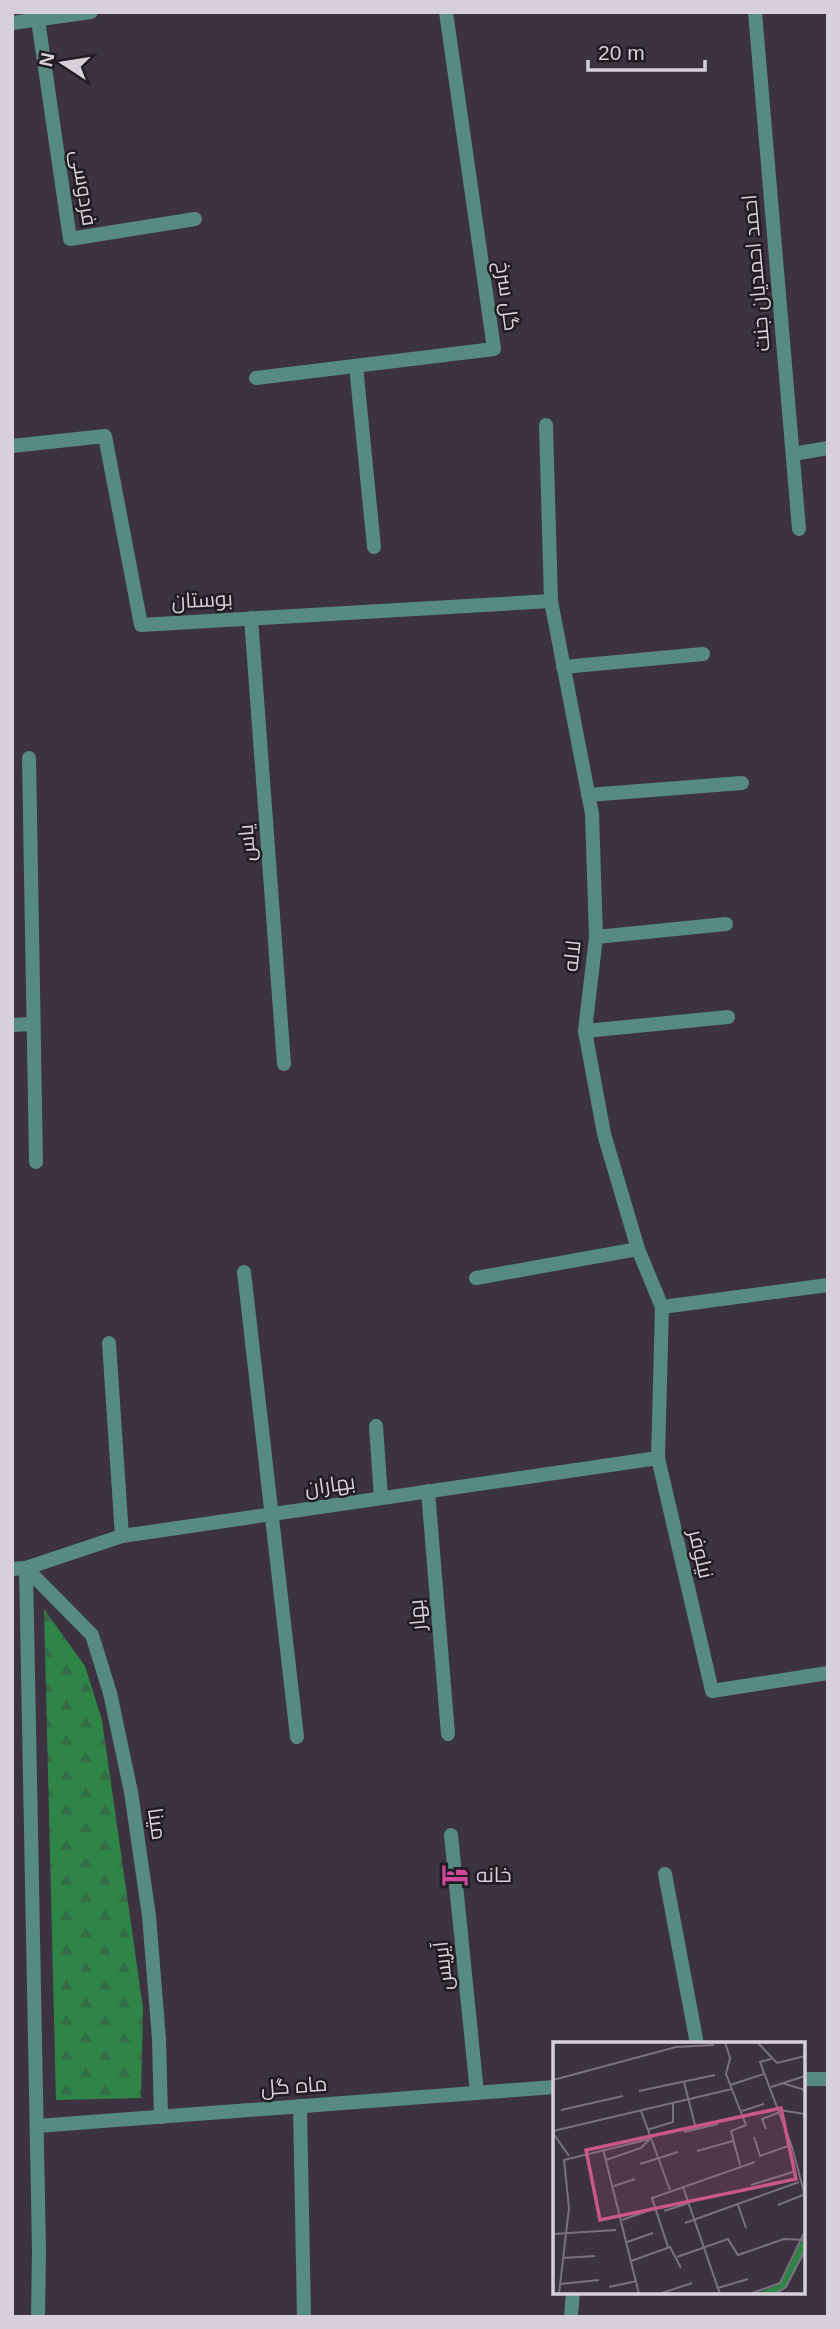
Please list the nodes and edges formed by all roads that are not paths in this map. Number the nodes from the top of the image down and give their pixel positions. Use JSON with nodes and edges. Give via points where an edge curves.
{"nodes":[{"id":1,"x":16,"y":12,"type":"edge"},
{"id":2,"x":91,"y":12,"type":"edge"},
{"id":3,"x":446,"y":12,"type":"edge"},
{"id":4,"x":755,"y":12,"type":"edge"},
{"id":5,"x":38,"y":20,"type":"junction"},
{"id":6,"x":12,"y":23,"type":"edge"},
{"id":7,"x":195,"y":219,"type":"dead end"},
{"id":8,"x":356,"y":366,"type":"junction"},
{"id":9,"x":257,"y":378,"type":"dead end"},
{"id":10,"x":546,"y":425,"type":"dead end"},
{"id":11,"x":12,"y":446,"type":"edge"},
{"id":12,"x":828,"y":448,"type":"edge"},
{"id":13,"x":793,"y":454,"type":"junction"},
{"id":14,"x":799,"y":529,"type":"dead end"},
{"id":15,"x":374,"y":547,"type":"dead end"},
{"id":16,"x":551,"y":601,"type":"junction"},
{"id":17,"x":251,"y":618,"type":"junction"},
{"id":18,"x":704,"y":654,"type":"dead end"},
{"id":19,"x":564,"y":667,"type":"junction"},
{"id":20,"x":29,"y":758,"type":"dead end"},
{"id":21,"x":742,"y":783,"type":"dead end"},
{"id":22,"x":588,"y":795,"type":"junction"},
{"id":23,"x":726,"y":924,"type":"dead end"},
{"id":24,"x":596,"y":937,"type":"junction"},
{"id":25,"x":728,"y":1017,"type":"dead end"},
{"id":26,"x":33,"y":1024,"type":"junction"},
{"id":27,"x":12,"y":1025,"type":"edge"},
{"id":28,"x":585,"y":1031,"type":"junction"},
{"id":29,"x":284,"y":1064,"type":"dead end"},
{"id":30,"x":36,"y":1162,"type":"dead end"},
{"id":31,"x":638,"y":1249,"type":"junction"},
{"id":32,"x":244,"y":1272,"type":"dead end"},
{"id":33,"x":476,"y":1278,"type":"dead end"},
{"id":34,"x":828,"y":1285,"type":"edge"},
{"id":35,"x":662,"y":1307,"type":"junction"},
{"id":36,"x":108,"y":1343,"type":"dead end"},
{"id":37,"x":376,"y":1426,"type":"dead end"},
{"id":38,"x":658,"y":1458,"type":"junction"},
{"id":39,"x":428,"y":1491,"type":"junction"},
{"id":40,"x":382,"y":1498,"type":"junction"},
{"id":41,"x":271,"y":1514,"type":"junction"},
{"id":42,"x":122,"y":1536,"type":"junction"},
{"id":43,"x":19,"y":1568,"type":"edge"},
{"id":44,"x":828,"y":1673,"type":"edge"},
{"id":45,"x":448,"y":1734,"type":"dead end"},
{"id":46,"x":297,"y":1737,"type":"dead end"},
{"id":47,"x":451,"y":1835,"type":"dead end"},
{"id":48,"x":665,"y":1874,"type":"dead end"},
{"id":49,"x":697,"y":2042,"type":"edge"},
{"id":50,"x":805,"y":2079,"type":"edge"},
{"id":51,"x":828,"y":2079,"type":"edge"},
{"id":52,"x":553,"y":2087,"type":"edge"},
{"id":53,"x":477,"y":2093,"type":"junction"},
{"id":54,"x":300,"y":2106,"type":"junction"},
{"id":55,"x":161,"y":2117,"type":"junction"},
{"id":56,"x":37,"y":2126,"type":"junction"},
{"id":57,"x":573,"y":2294,"type":"edge"},
{"id":58,"x":571,"y":2316,"type":"edge"},
{"id":59,"x":38,"y":2317,"type":"edge"},
{"id":60,"x":304,"y":2317,"type":"edge"}],
"edges":[{"from":1,"to":6,"type":"street"},
{"from":2,"to":5,"type":"street"},
{"from":3,"to":8,"type":"street","name":"گل سرخ","via":[[494,349]]},
{"from":4,"to":13,"type":"street","name":"احمد احمدیان جنت"},
{"from":5,"to":6,"type":"street"},
{"from":5,"to":7,"type":"street","name":"فردوسی","via":[[70,239]]},
{"from":8,"to":9,"type":"street","name":"گل سرخ"},
{"from":8,"to":15,"type":"street"},
{"from":10,"to":16,"type":"street","name":"لاله"},
{"from":11,"to":17,"type":"street","name":"بوستان","via":[[105,436],[141,625]]},
{"from":12,"to":13,"type":"street"},
{"from":13,"to":14,"type":"street","name":"احمد احمدیان جنت"},
{"from":16,"to":17,"type":"street","name":"بوستان"},
{"from":16,"to":19,"type":"street","name":"لاله"},
{"from":17,"to":29,"type":"street","name":"یاس"},
{"from":18,"to":19,"type":"street"},
{"from":19,"to":22,"type":"street","name":"لاله"},
{"from":20,"to":26,"type":"street"},
{"from":21,"to":22,"type":"street"},
{"from":22,"to":24,"type":"street","name":"لاله"},
{"from":23,"to":24,"type":"street"},
{"from":24,"to":28,"type":"street","name":"لاله"},
{"from":25,"to":28,"type":"street"},
{"from":26,"to":27,"type":"street"},
{"from":26,"to":30,"type":"street"},
{"from":28,"to":31,"type":"street","name":"لاله","via":[[604,1135]]},
{"from":31,"to":33,"type":"street"},
{"from":31,"to":35,"type":"street","name":"لاله"},
{"from":32,"to":41,"type":"street"},
{"from":34,"to":35,"type":"street"},
{"from":35,"to":38,"type":"street","name":"نیلوفر"},
{"from":36,"to":42,"type":"street"},
{"from":37,"to":40,"type":"street"},
{"from":38,"to":39,"type":"street","name":"بهاران"},
{"from":38,"to":44,"type":"street","name":"نیلوفر","via":[[712,1691]]},
{"from":39,"to":40,"type":"street","name":"بهاران"},
{"from":39,"to":45,"type":"street","name":"بهار"},
{"from":40,"to":41,"type":"street","name":"بهاران"},
{"from":41,"to":42,"type":"street","name":"بهاران"},
{"from":41,"to":46,"type":"street"},
{"from":42,"to":43,"type":"street","name":"بهاران"},
{"from":43,"to":55,"type":"street","name":"مینا","via":[[92,1635],[110,1693],[131,1792],[149,1916]]},
{"from":43,"to":56,"type":"street"},
{"from":47,"to":53,"type":"street","name":"آیریس"},
{"from":48,"to":49,"type":"street"},
{"from":50,"to":51,"type":"street"},
{"from":52,"to":53,"type":"street","name":"ماه گل"},
{"from":53,"to":54,"type":"street","name":"ماه گل"},
{"from":54,"to":55,"type":"street","name":"ماه گل"},
{"from":54,"to":60,"type":"street"},
{"from":55,"to":56,"type":"street","name":"ماه گل"},
{"from":56,"to":59,"type":"street"},
{"from":57,"to":58,"type":"street"}]}
